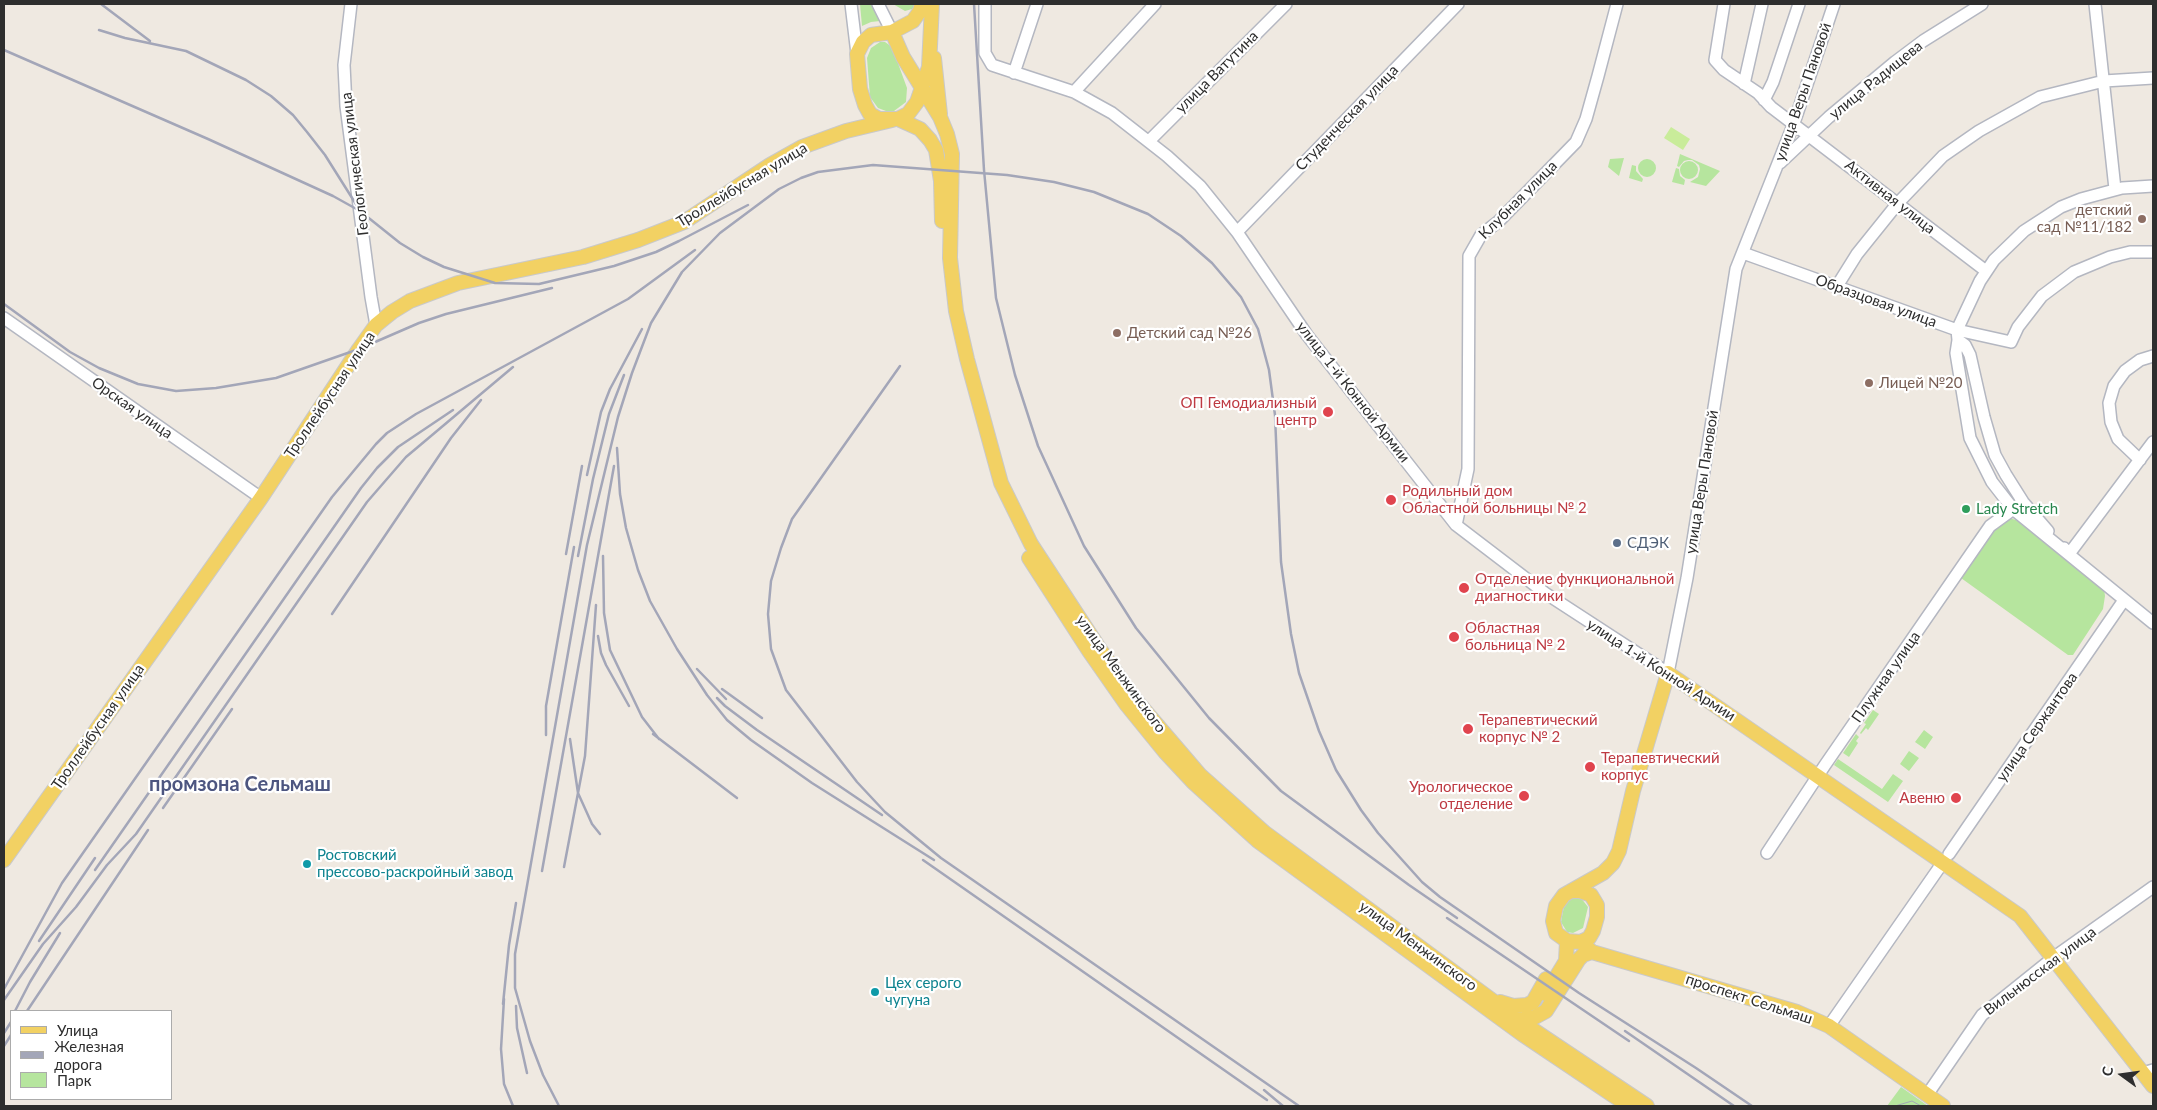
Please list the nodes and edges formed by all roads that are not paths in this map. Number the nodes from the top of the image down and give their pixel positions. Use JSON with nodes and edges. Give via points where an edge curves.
{"nodes":[{"id":1,"x":351,"y":4,"type":"edge"},
{"id":2,"x":851,"y":4,"type":"edge"},
{"id":3,"x":878,"y":4,"type":"edge"},
{"id":4,"x":922,"y":4,"type":"edge"},
{"id":5,"x":932,"y":4,"type":"edge"},
{"id":6,"x":985,"y":4,"type":"edge"},
{"id":7,"x":1037,"y":4,"type":"edge"},
{"id":8,"x":1155,"y":4,"type":"edge"},
{"id":9,"x":1286,"y":4,"type":"edge"},
{"id":10,"x":1458,"y":4,"type":"edge"},
{"id":11,"x":1617,"y":4,"type":"edge"},
{"id":12,"x":1724,"y":4,"type":"edge"},
{"id":13,"x":1762,"y":4,"type":"edge"},
{"id":14,"x":1799,"y":4,"type":"edge"},
{"id":15,"x":1834,"y":4,"type":"edge"},
{"id":16,"x":1982,"y":4,"type":"edge"},
{"id":17,"x":2095,"y":4,"type":"edge"},
{"id":18,"x":892,"y":32,"type":"junction"},
{"id":19,"x":856,"y":54,"type":"junction"},
{"id":20,"x":1014,"y":73,"type":"junction"},
{"id":21,"x":2153,"y":78,"type":"edge"},
{"id":22,"x":2104,"y":80,"type":"junction"},
{"id":23,"x":1744,"y":84,"type":"junction"},
{"id":24,"x":921,"y":87,"type":"junction"},
{"id":25,"x":1074,"y":92,"type":"junction"},
{"id":26,"x":861,"y":94,"type":"junction"},
{"id":27,"x":1764,"y":100,"type":"junction"},
{"id":28,"x":940,"y":117,"type":"junction"},
{"id":29,"x":896,"y":120,"type":"junction"},
{"id":30,"x":1794,"y":123,"type":"junction"},
{"id":31,"x":846,"y":131,"type":"junction"},
{"id":32,"x":1809,"y":135,"type":"junction"},
{"id":33,"x":1149,"y":141,"type":"junction"},
{"id":34,"x":1778,"y":166,"type":"junction"},
{"id":35,"x":946,"y":182,"type":"junction"},
{"id":36,"x":2153,"y":186,"type":"edge"},
{"id":37,"x":2115,"y":189,"type":"junction"},
{"id":38,"x":1898,"y":203,"type":"junction"},
{"id":39,"x":1237,"y":232,"type":"junction"},
{"id":40,"x":2153,"y":252,"type":"edge"},
{"id":41,"x":1742,"y":253,"type":"junction"},
{"id":42,"x":1986,"y":271,"type":"junction"},
{"id":43,"x":1837,"y":286,"type":"junction"},
{"id":44,"x":4,"y":318,"type":"edge"},
{"id":45,"x":376,"y":325,"type":"junction"},
{"id":46,"x":1957,"y":335,"type":"junction"},
{"id":47,"x":2153,"y":356,"type":"edge"},
{"id":48,"x":1991,"y":440,"type":"junction"},
{"id":49,"x":2153,"y":442,"type":"edge"},
{"id":50,"x":1973,"y":445,"type":"junction"},
{"id":51,"x":2140,"y":460,"type":"junction"},
{"id":52,"x":261,"y":498,"type":"junction"},
{"id":53,"x":2023,"y":502,"type":"junction"},
{"id":54,"x":2013,"y":509,"type":"junction"},
{"id":55,"x":1456,"y":525,"type":"junction"},
{"id":56,"x":2069,"y":554,"type":"junction"},
{"id":57,"x":2124,"y":600,"type":"junction"},
{"id":58,"x":2153,"y":622,"type":"edge"},
{"id":59,"x":1668,"y":673,"type":"junction"},
{"id":60,"x":1818,"y":776,"type":"junction"},
{"id":61,"x":1768,"y":853,"type":"dead end"},
{"id":62,"x":1949,"y":854,"type":"dead end"},
{"id":63,"x":4,"y":860,"type":"edge"},
{"id":64,"x":1939,"y":868,"type":"dead end"},
{"id":65,"x":2153,"y":887,"type":"edge"},
{"id":66,"x":1571,"y":891,"type":"junction"},
{"id":67,"x":1564,"y":939,"type":"junction"},
{"id":68,"x":1581,"y":942,"type":"junction"},
{"id":69,"x":1592,"y":952,"type":"junction"},
{"id":70,"x":2054,"y":958,"type":"junction"},
{"id":71,"x":1579,"y":959,"type":"junction"},
{"id":72,"x":1488,"y":998,"type":"junction"},
{"id":73,"x":1500,"y":1011,"type":"junction"},
{"id":74,"x":1538,"y":1016,"type":"junction"},
{"id":75,"x":1829,"y":1026,"type":"junction"},
{"id":76,"x":1546,"y":1044,"type":"junction"},
{"id":77,"x":2148,"y":1072,"type":"edge"},
{"id":78,"x":2153,"y":1086,"type":"edge"},
{"id":79,"x":1927,"y":1095,"type":"junction"},
{"id":80,"x":1629,"y":1106,"type":"edge"},
{"id":81,"x":1646,"y":1106,"type":"edge"},
{"id":82,"x":1943,"y":1106,"type":"edge"}],
"edges":[{"from":1,"to":45,"type":"street","name":"Геологическая улица","via":[[344,65],[346,106]]},
{"from":2,"to":19,"type":"street"},
{"from":3,"to":18,"type":"street"},
{"from":4,"to":18,"type":"main road","via":[[912,21]]},
{"from":5,"to":24,"type":"main road","via":[[929,67]]},
{"from":5,"to":28,"type":"main road"},
{"from":6,"to":20,"type":"street","name":"улица 1-й Конной Армии","via":[[985,53],[992,65]]},
{"from":7,"to":20,"type":"street"},
{"from":8,"to":25,"type":"street"},
{"from":9,"to":33,"type":"street","name":"улица Ватутина"},
{"from":10,"to":39,"type":"street","name":"Студенческая улица"},
{"from":11,"to":55,"type":"street","name":"Клубная улица","via":[[1586,119],[1576,142],[1481,235],[1469,256],[1468,469]]},
{"from":12,"to":23,"type":"street","name":"Активная улица","via":[[1715,60]]},
{"from":13,"to":23,"type":"street"},
{"from":14,"to":27,"type":"street"},
{"from":15,"to":30,"type":"street","name":"улица Веры Пановой"},
{"from":16,"to":32,"type":"street","name":"улица Радищева","via":[[1923,41]]},
{"from":17,"to":22,"type":"street"},
{"from":18,"to":19,"type":"main road","via":[[871,35]]},
{"from":18,"to":24,"type":"main road"},
{"from":19,"to":26,"type":"main road"},
{"from":20,"to":25,"type":"street","name":"улица 1-й Конной Армии"},
{"from":21,"to":22,"type":"street"},
{"from":22,"to":37,"type":"street"},
{"from":22,"to":38,"type":"street","via":[[2040,97],[2009,112],[1943,156]]},
{"from":23,"to":27,"type":"street","name":"Активная улица"},
{"from":24,"to":28,"type":"main road"},
{"from":24,"to":29,"type":"main road","via":[[917,102],[908,114]]},
{"from":25,"to":33,"type":"street","name":"улица 1-й Конной Армии","via":[[1112,113]]},
{"from":26,"to":29,"type":"main road","via":[[870,114],[879,119]]},
{"from":26,"to":31,"type":"main road","via":[[857,118]]},
{"from":27,"to":30,"type":"street","name":"Активная улица"},
{"from":28,"to":35,"type":"main road","via":[[952,154]]},
{"from":29,"to":31,"type":"main road","name":"Троллейбусная улица"},
{"from":29,"to":35,"type":"main road","via":[[920,129],[930,140]]},
{"from":30,"to":32,"type":"street","name":"Активная улица"},
{"from":30,"to":34,"type":"street","name":"улица Веры Пановой"},
{"from":31,"to":45,"type":"main road","name":"Троллейбусная улица","via":[[770,165],[684,222],[583,257],[476,278],[440,289],[410,301]]},
{"from":32,"to":34,"type":"street","name":"улица Радищева"},
{"from":32,"to":38,"type":"street","name":"Активная улица"},
{"from":33,"to":39,"type":"street","name":"улица 1-й Конной Армии","via":[[1200,186]]},
{"from":34,"to":41,"type":"street","name":"улица Веры Пановой"},
{"from":35,"to":72,"type":"main road","name":"улица Менжинского","via":[[956,311],[967,359],[998,474],[1030,544],[1134,698],[1200,775],[1265,833]]},
{"from":35,"to":73,"type":"main road","name":"улица Менжинского","via":[[944,258],[952,325],[990,473],[1016,535],[1089,650],[1126,704],[1165,752],[1258,841]]},
{"from":36,"to":37,"type":"street"},
{"from":37,"to":42,"type":"street","via":[[2081,199],[2041,219],[2007,246]]},
{"from":38,"to":42,"type":"street","name":"Активная улица"},
{"from":38,"to":43,"type":"street","via":[[1857,254]]},
{"from":39,"to":55,"type":"street","name":"улица 1-й Конной Армии","via":[[1307,335]]},
{"from":40,"to":46,"type":"street","name":"Образцовая улица","via":[[2110,256],[2074,272],[2042,296],[2018,327],[2011,342]]},
{"from":41,"to":43,"type":"street","name":"Образцовая улица"},
{"from":41,"to":59,"type":"street","name":"улица Веры Пановой","via":[[1736,269],[1687,578]]},
{"from":42,"to":46,"type":"street"},
{"from":43,"to":46,"type":"street","name":"Образцовая улица"},
{"from":44,"to":52,"type":"street","name":"Орская улица"},
{"from":45,"to":52,"type":"main road","name":"Троллейбусная улица"},
{"from":46,"to":48,"type":"street","via":[[1970,355]]},
{"from":46,"to":50,"type":"street","via":[[1958,376]]},
{"from":47,"to":51,"type":"street","via":[[2140,360],[2125,371],[2114,386],[2109,403],[2111,422],[2118,439]]},
{"from":48,"to":50,"type":"street"},
{"from":48,"to":53,"type":"street","via":[[2006,476]]},
{"from":49,"to":51,"type":"street"},
{"from":50,"to":54,"type":"street","via":[[1992,482]]},
{"from":51,"to":56,"type":"street"},
{"from":52,"to":63,"type":"main road","name":"Троллейбусная улица"},
{"from":53,"to":54,"type":"street","name":"Плужная улица"},
{"from":53,"to":56,"type":"street"},
{"from":54,"to":56,"type":"street"},
{"from":54,"to":60,"type":"street","name":"Плужная улица","via":[[1990,526]]},
{"from":55,"to":59,"type":"street","name":"улица 1-й Конной Армии","via":[[1552,598]]},
{"from":56,"to":57,"type":"street"},
{"from":57,"to":58,"type":"street"},
{"from":57,"to":62,"type":"street","name":"улица Сержантова"},
{"from":59,"to":60,"type":"main road","name":"улица 1-й Конной Армии"},
{"from":59,"to":66,"type":"main road","name":"улица Веры Пановой","via":[[1613,863],[1603,873]]},
{"from":60,"to":61,"type":"street","name":"Плужная улица"},
{"from":60,"to":70,"type":"main road","name":"улица 1-й Конной Армии","via":[[2020,916]]},
{"from":64,"to":75,"type":"street"},
{"from":65,"to":70,"type":"street","name":"Вильнюсская улица"},
{"from":66,"to":67,"type":"main road","name":"улица Веры Пановой","via":[[1561,897],[1554,911],[1553,926]]},
{"from":66,"to":68,"type":"main road","via":[[1591,895],[1597,905],[1593,931]]},
{"from":67,"to":68,"type":"main road"},
{"from":67,"to":72,"type":"main road","via":[[1560,957],[1533,1002],[1521,1007]]},
{"from":67,"to":74,"type":"main road","via":[[1566,961]]},
{"from":68,"to":69,"type":"main road"},
{"from":68,"to":71,"type":"main road"},
{"from":69,"to":71,"type":"main road"},
{"from":69,"to":75,"type":"main road","name":"проспект Сельмаш","via":[[1798,1012]]},
{"from":70,"to":77,"type":"main road","name":"улица 1-й Конной Армии"},
{"from":70,"to":79,"type":"street","name":"Вильнюсская улица","via":[[1982,1015]]},
{"from":71,"to":74,"type":"main road"},
{"from":72,"to":73,"type":"main road","name":"улица Менжинского"},
{"from":73,"to":74,"type":"main road","name":"улица Менжинского","via":[[1520,1021]]},
{"from":73,"to":74,"type":"main road","via":[[1522,1013],[1533,1010]]},
{"from":73,"to":76,"type":"main road","name":"улица Менжинского"},
{"from":74,"to":76,"type":"main road","name":"улица Менжинского"},
{"from":74,"to":76,"type":"main road","via":[[1544,1025]]},
{"from":75,"to":79,"type":"main road","name":"проспект Сельмаш"},
{"from":76,"to":80,"type":"main road","name":"улица Менжинского"},
{"from":76,"to":81,"type":"main road","name":"улица Менжинского"},
{"from":77,"to":78,"type":"main road","name":"улица 1-й Конной Армии"},
{"from":79,"to":82,"type":"main road","name":"проспект Сельмаш"}]}
